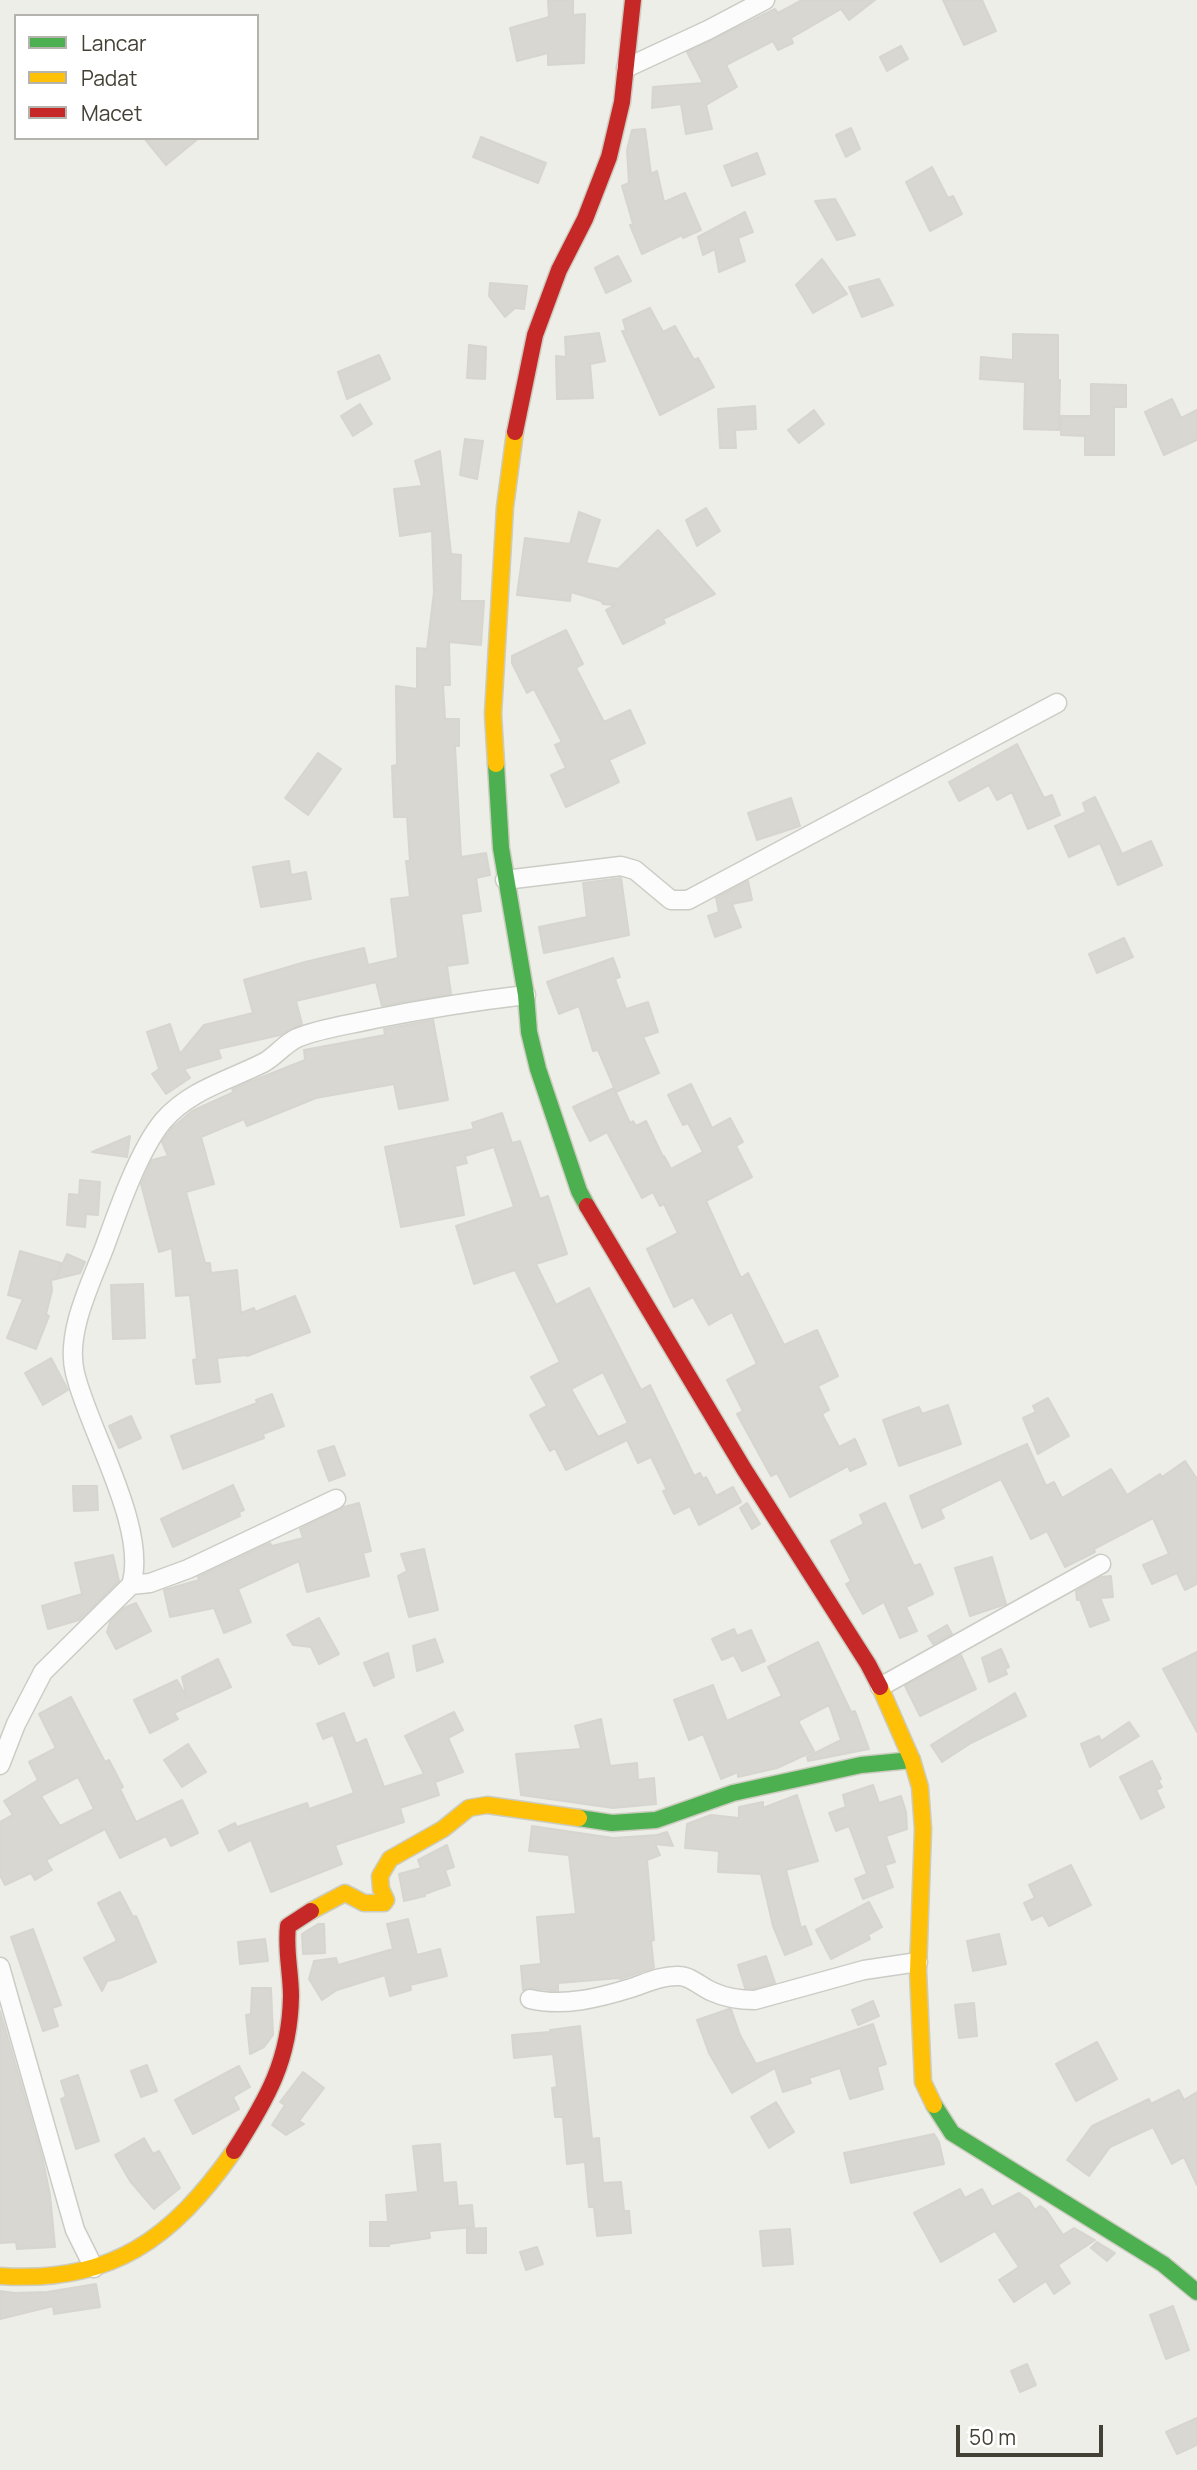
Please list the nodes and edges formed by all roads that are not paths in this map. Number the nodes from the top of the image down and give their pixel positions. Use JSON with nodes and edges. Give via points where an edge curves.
{"nodes":[{"id":1,"x":633,"y":0,"type":"edge"},
{"id":2,"x":765,"y":0,"type":"edge"},
{"id":3,"x":626,"y":68,"type":"junction"},
{"id":4,"x":1057,"y":703,"type":"dead end"},
{"id":5,"x":505,"y":880,"type":"junction"},
{"id":6,"x":526,"y":995,"type":"junction"},
{"id":7,"x":336,"y":1499,"type":"dead end"},
{"id":8,"x":1101,"y":1564,"type":"dead end"},
{"id":9,"x":131,"y":1585,"type":"junction"},
{"id":10,"x":880,"y":1687,"type":"junction"},
{"id":11,"x":912,"y":1760,"type":"junction"},
{"id":12,"x":0,"y":1765,"type":"edge"},
{"id":13,"x":918,"y":1962,"type":"junction"},
{"id":14,"x":0,"y":1967,"type":"edge"},
{"id":15,"x":530,"y":1999,"type":"dead end"},
{"id":16,"x":94,"y":2268,"type":"junction"},
{"id":17,"x":0,"y":2276,"type":"edge"},
{"id":18,"x":1197,"y":2292,"type":"edge"}],
"edges":[{"from":1,"to":3,"type":"main road"},
{"from":2,"to":3,"type":"street"},
{"from":3,"to":5,"type":"main road","via":[[608,157],[535,335],[516,420],[505,508],[493,714]]},
{"from":4,"to":5,"type":"street","via":[[688,900],[671,900],[635,870],[621,866]]},
{"from":5,"to":6,"type":"main road"},
{"from":6,"to":9,"type":"street","via":[[450,1004],[294,1039],[265,1062],[181,1102],[161,1123],[125,1194],[73,1337],[75,1374],[125,1510],[135,1554]]},
{"from":6,"to":10,"type":"main road","via":[[538,1069],[579,1191]]},
{"from":7,"to":9,"type":"street","via":[[179,1573]]},
{"from":8,"to":10,"type":"street"},
{"from":9,"to":12,"type":"street","via":[[43,1672]]},
{"from":10,"to":11,"type":"main road"},
{"from":11,"to":13,"type":"main road","via":[[920,1787],[923,1829]]},
{"from":11,"to":16,"type":"main road","via":[[861,1765],[733,1793],[656,1820],[612,1823],[487,1805],[469,1808],[443,1829],[390,1859],[380,1876],[384,1903],[364,1903],[345,1893],[288,1926],[285,1941],[291,2007],[282,2062],[245,2136],[181,2216],[120,2259]]},
{"from":13,"to":15,"type":"street","via":[[864,1970],[755,2000],[713,1993],[677,1976],[607,1996],[547,2003]]},
{"from":13,"to":18,"type":"main road","via":[[923,2081],[952,2133],[1163,2264]]},
{"from":14,"to":16,"type":"street","via":[[75,2230]]},
{"from":16,"to":17,"type":"main road","via":[[61,2276]]}]}
